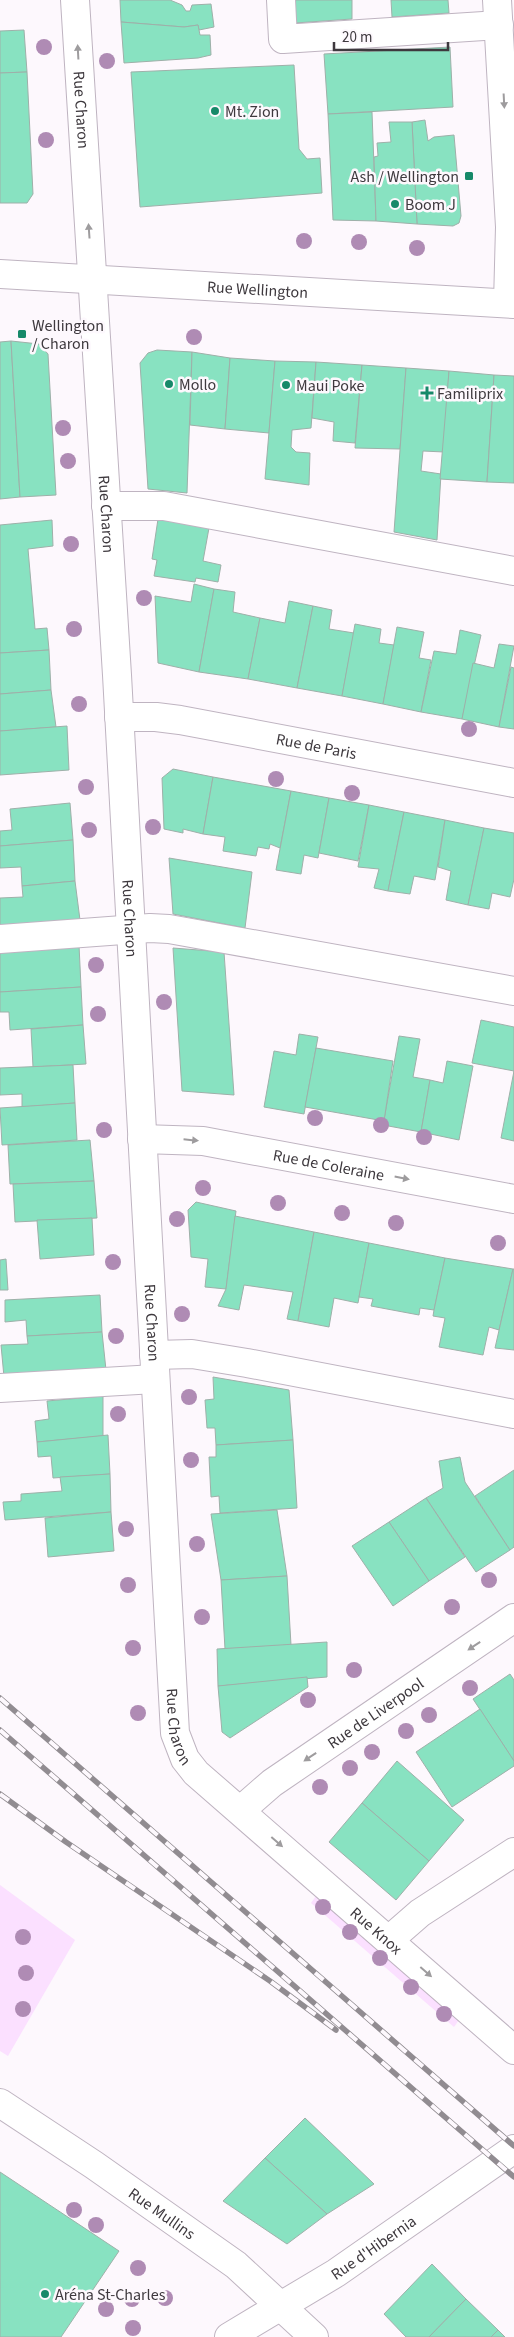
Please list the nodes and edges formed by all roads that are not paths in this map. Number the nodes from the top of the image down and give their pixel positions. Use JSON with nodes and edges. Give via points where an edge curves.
{"nodes":[{"id":1,"x":75,"y":0,"type":"edge"},
{"id":2,"x":280,"y":0,"type":"edge"},
{"id":3,"x":498,"y":13,"type":"edge"},
{"id":4,"x":508,"y":66,"type":"edge"},
{"id":5,"x":0,"y":274,"type":"edge"},
{"id":6,"x":93,"y":280,"type":"junction"},
{"id":7,"x":511,"y":303,"type":"edge"},
{"id":8,"x":106,"y":506,"type":"junction"},
{"id":9,"x":514,"y":571,"type":"edge"},
{"id":10,"x":119,"y":718,"type":"junction"},
{"id":11,"x":514,"y":783,"type":"edge"},
{"id":12,"x":131,"y":929,"type":"junction"},
{"id":13,"x":0,"y":939,"type":"edge"},
{"id":14,"x":514,"y":991,"type":"edge"},
{"id":15,"x":142,"y":1139,"type":"junction"},
{"id":16,"x":514,"y":1199,"type":"edge"},
{"id":17,"x":154,"y":1367,"type":"junction"},
{"id":18,"x":0,"y":1388,"type":"edge"},
{"id":19,"x":514,"y":1414,"type":"edge"},
{"id":20,"x":514,"y":1618,"type":"edge"},
{"id":21,"x":240,"y":1810,"type":"junction"},
{"id":22,"x":514,"y":1852,"type":"edge"},
{"id":23,"x":389,"y":1940,"type":"junction"},
{"id":24,"x":514,"y":2050,"type":"edge"},
{"id":25,"x":0,"y":2103,"type":"edge"},
{"id":26,"x":514,"y":2149,"type":"edge"},
{"id":27,"x":282,"y":2305,"type":"junction"},
{"id":28,"x":228,"y":2337,"type":"edge"},
{"id":29,"x":314,"y":2337,"type":"edge"}],
"edges":[{"from":6,"to":1,"type":"street","name":"Rue Charon","one_way":true},
{"from":2,"to":3,"type":"street","via":[[282,38]]},
{"from":3,"to":4,"type":"street"},
{"from":4,"to":7,"type":"street","one_way":true},
{"from":5,"to":6,"type":"street","name":"Rue Wellington"},
{"from":6,"to":7,"type":"street","name":"Rue Wellington"},
{"from":6,"to":8,"type":"street","name":"Rue Charon"},
{"from":8,"to":9,"type":"street","via":[[164,506]]},
{"from":8,"to":10,"type":"street","name":"Rue Charon"},
{"from":10,"to":11,"type":"street","name":"Rue de Paris","via":[[180,720]]},
{"from":10,"to":12,"type":"street","name":"Rue Charon"},
{"from":12,"to":13,"type":"street"},
{"from":12,"to":14,"type":"street","via":[[179,930]]},
{"from":12,"to":15,"type":"street","name":"Rue Charon"},
{"from":15,"to":16,"type":"street","name":"Rue de Coleraine","one_way":true,"via":[[203,1141]]},
{"from":15,"to":17,"type":"street","name":"Rue Charon"},
{"from":17,"to":18,"type":"street"},
{"from":17,"to":19,"type":"street","via":[[192,1354]]},
{"from":17,"to":21,"type":"street","name":"Rue Charon","via":[[175,1734],[185,1759],[196,1773]]},
{"from":20,"to":21,"type":"street","name":"Rue de Liverpool","one_way":true,"via":[[272,1783]]},
{"from":21,"to":23,"type":"street","name":"Rue Knox","one_way":true},
{"from":22,"to":23,"type":"street","via":[[420,1913]]},
{"from":23,"to":24,"type":"street","name":"Rue Knox","one_way":true},
{"from":25,"to":27,"type":"street","name":"Rue Mullins","via":[[236,2265]]},
{"from":26,"to":27,"type":"street","name":"Rue d'Hibernia","via":[[336,2273]]},
{"from":27,"to":28,"type":"street","name":"Rue d'Hibernia"},
{"from":27,"to":29,"type":"street","name":"Rue Mullins"}]}
